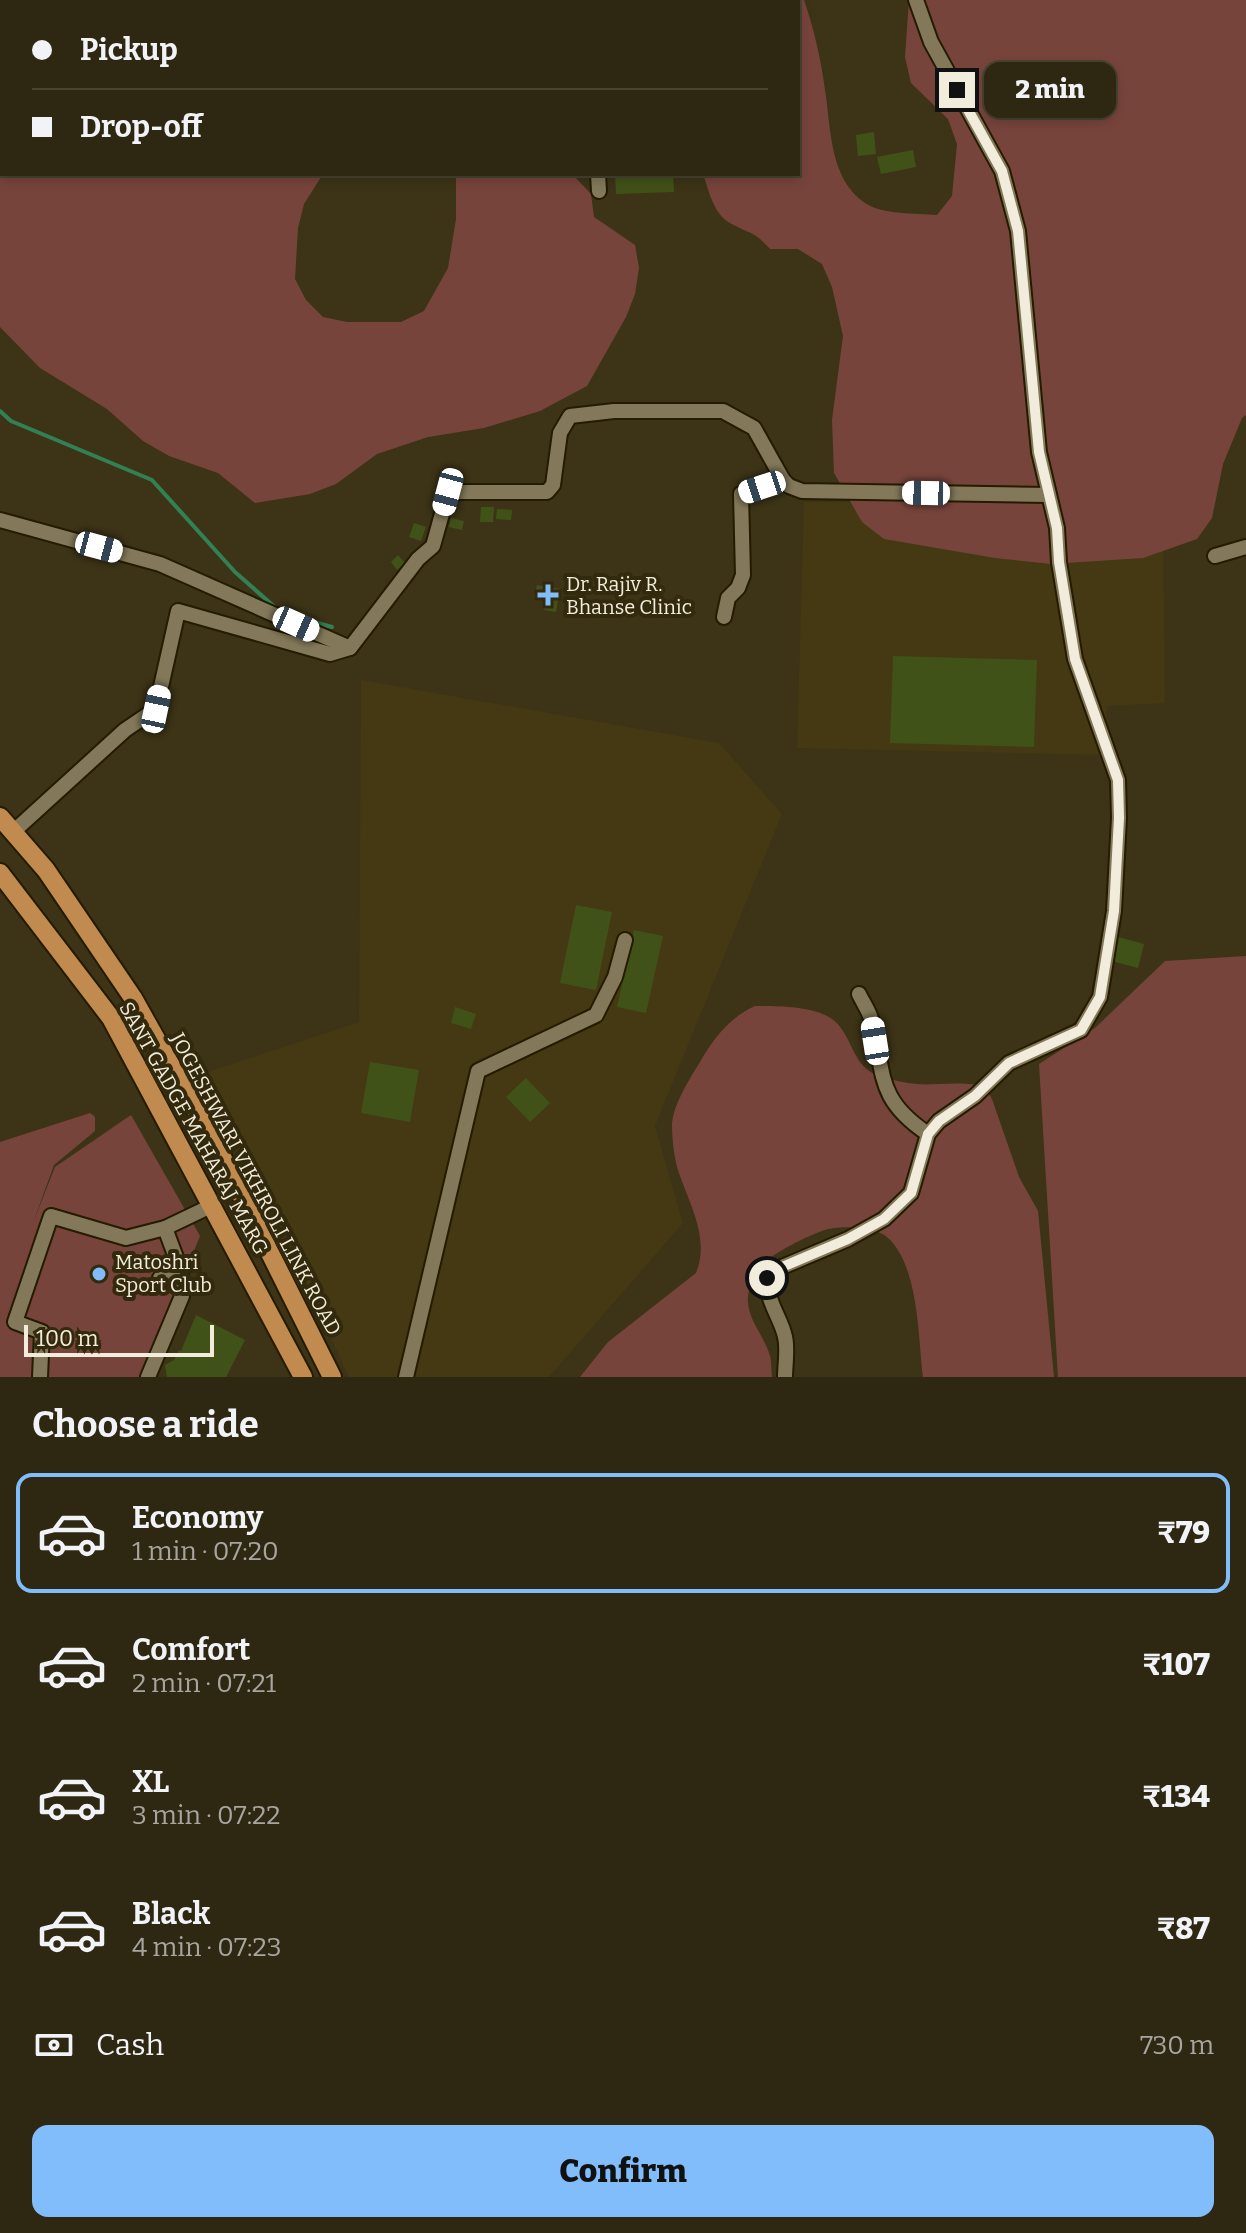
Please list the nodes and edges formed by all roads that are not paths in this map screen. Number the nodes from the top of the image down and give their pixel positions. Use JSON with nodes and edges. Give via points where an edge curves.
{"nodes":[{"id":1,"x":916,"y":0,"type":"edge"},
{"id":2,"x":598,"y":176,"type":"edge"},
{"id":3,"x":599,"y":191,"type":"dead end"},
{"id":4,"x":783,"y":480,"type":"junction"},
{"id":5,"x":1049,"y":495,"type":"junction"},
{"id":6,"x":0,"y":520,"type":"edge"},
{"id":7,"x":1246,"y":547,"type":"edge"},
{"id":8,"x":1215,"y":556,"type":"dead end"},
{"id":9,"x":724,"y":617,"type":"dead end"},
{"id":10,"x":350,"y":648,"type":"junction"},
{"id":11,"x":6,"y":824,"type":"edge"},
{"id":12,"x":0,"y":873,"type":"edge"},
{"id":13,"x":625,"y":940,"type":"dead end"},
{"id":14,"x":859,"y":994,"type":"dead end"},
{"id":15,"x":928,"y":1134,"type":"junction"},
{"id":16,"x":211,"y":1206,"type":"junction"},
{"id":17,"x":165,"y":1228,"type":"junction"},
{"id":18,"x":181,"y":1271,"type":"junction"},
{"id":19,"x":160,"y":1278,"type":"dead end"},
{"id":20,"x":40,"y":1377,"type":"edge"},
{"id":21,"x":148,"y":1377,"type":"edge"},
{"id":22,"x":303,"y":1377,"type":"edge"},
{"id":23,"x":332,"y":1377,"type":"edge"},
{"id":24,"x":406,"y":1377,"type":"edge"},
{"id":25,"x":785,"y":1377,"type":"edge"}],
"edges":[{"from":1,"to":5,"type":"street","via":[[931,42],[1002,171],[1012,200],[1039,452]]},
{"from":2,"to":3,"type":"street"},
{"from":4,"to":5,"type":"street","via":[[802,491]]},
{"from":4,"to":9,"type":"street","via":[[741,494],[743,575],[728,598]]},
{"from":4,"to":10,"type":"street","via":[[754,428],[723,411],[570,416],[560,433],[553,485],[547,492],[448,492],[433,546]]},
{"from":5,"to":15,"type":"street","via":[[1075,659],[1118,780],[1114,911],[1100,997],[1081,1030],[1009,1063]]},
{"from":6,"to":10,"type":"street","via":[[160,564]]},
{"from":7,"to":8,"type":"street"},
{"from":10,"to":11,"type":"street","via":[[330,654],[178,611],[156,709]]},
{"from":11,"to":23,"type":"main road","name":"JOGESHWARI VIKHROLI LINK ROAD","via":[[46,870],[133,998],[220,1153]]},
{"from":12,"to":16,"type":"main road","name":"SANT GADGE MAHARAJ MARG","via":[[111,1018]]},
{"from":13,"to":24,"type":"street","via":[[615,977],[596,1015],[478,1071]]},
{"from":14,"to":15,"type":"street","via":[[872,1018],[882,1082],[904,1118]]},
{"from":15,"to":25,"type":"street","via":[[911,1193],[899,1206],[848,1239],[767,1278],[786,1338]]},
{"from":16,"to":17,"type":"street"},
{"from":16,"to":22,"type":"main road","name":"SANT GADGE MAHARAJ MARG"},
{"from":17,"to":18,"type":"street"},
{"from":17,"to":20,"type":"street","via":[[126,1238],[51,1216],[15,1322],[42,1332]]},
{"from":18,"to":19,"type":"street"},
{"from":18,"to":21,"type":"street","via":[[182,1296]]}]}
